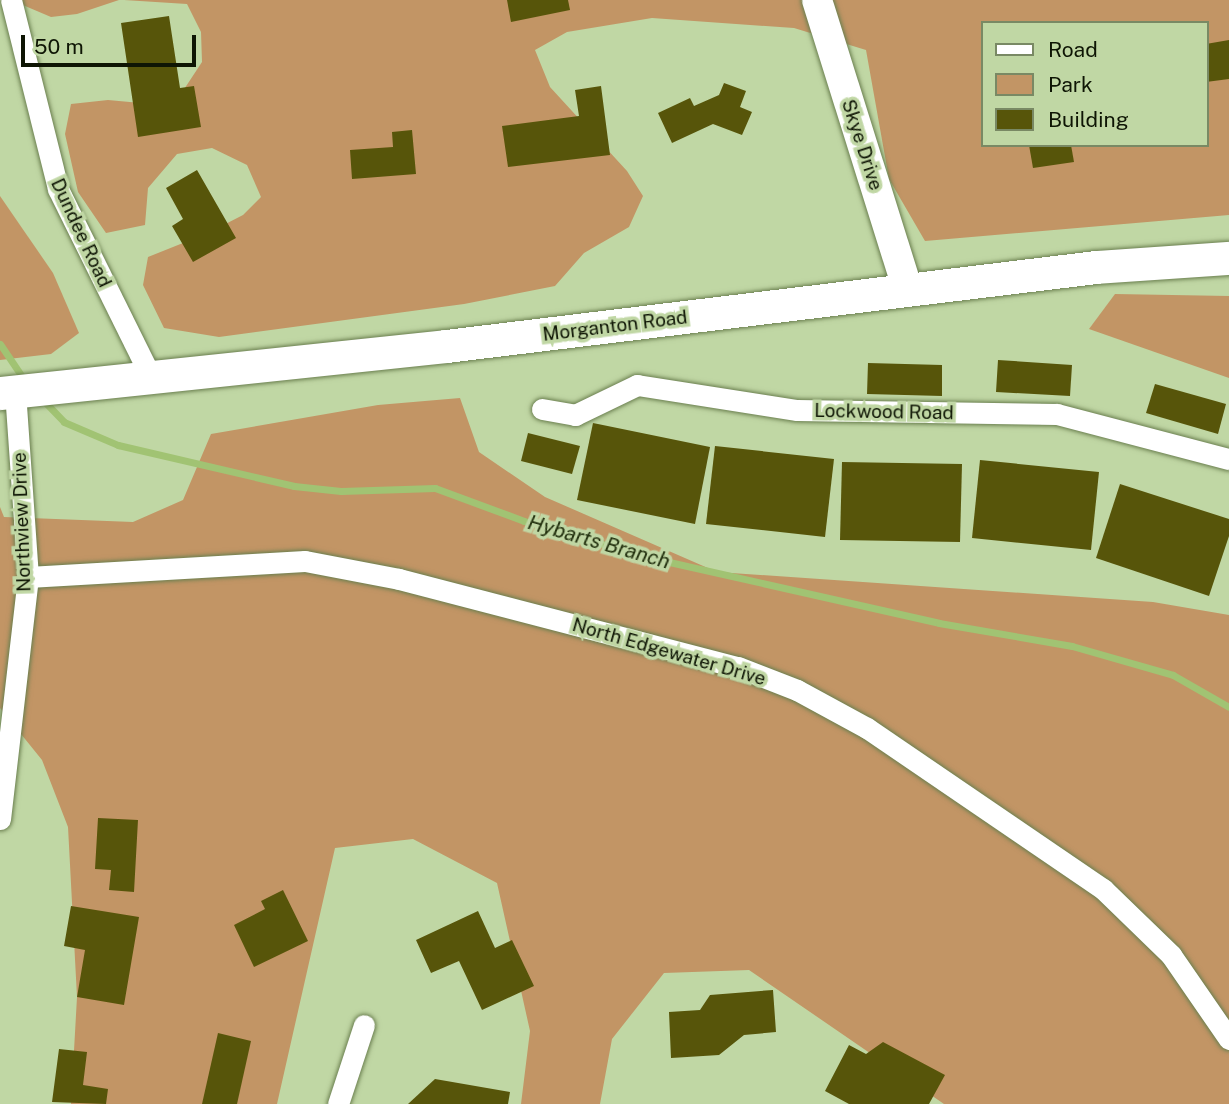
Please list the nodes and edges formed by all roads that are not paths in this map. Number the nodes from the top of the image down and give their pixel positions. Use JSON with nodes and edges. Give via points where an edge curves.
{"nodes":[{"id":1,"x":11,"y":0,"type":"edge"},
{"id":2,"x":817,"y":0,"type":"edge"},
{"id":3,"x":1229,"y":258,"type":"edge"},
{"id":4,"x":908,"y":290,"type":"junction"},
{"id":5,"x":151,"y":377,"type":"junction"},
{"id":6,"x":8,"y":392,"type":"edge"},
{"id":7,"x":542,"y":409,"type":"dead end"},
{"id":8,"x":1229,"y":459,"type":"edge"},
{"id":9,"x":28,"y":578,"type":"junction"},
{"id":10,"x":0,"y":820,"type":"edge"},
{"id":11,"x":364,"y":1025,"type":"dead end"},
{"id":12,"x":1229,"y":1039,"type":"edge"},
{"id":13,"x":338,"y":1104,"type":"edge"}],
"edges":[{"from":1,"to":5,"type":"street","name":"Dundee Road","via":[[58,189]]},
{"from":2,"to":4,"type":"street","name":"Skye Drive"},
{"from":3,"to":4,"type":"main road","name":"Morganton Road","via":[[1176,259]]},
{"from":4,"to":5,"type":"main road","name":"Morganton Road"},
{"from":5,"to":6,"type":"main road","name":"Morganton Road"},
{"from":6,"to":9,"type":"street","name":"Northview Drive"},
{"from":7,"to":8,"type":"street","name":"Lockwood Road","via":[[575,415],[637,385],[797,411],[1056,414]]},
{"from":9,"to":10,"type":"street","name":"Northview Drive"},
{"from":9,"to":12,"type":"street","name":"North Edgewater Drive","via":[[305,561],[399,579],[750,672],[797,690],[867,728],[1103,889],[1171,955]]},
{"from":11,"to":13,"type":"street"}]}
